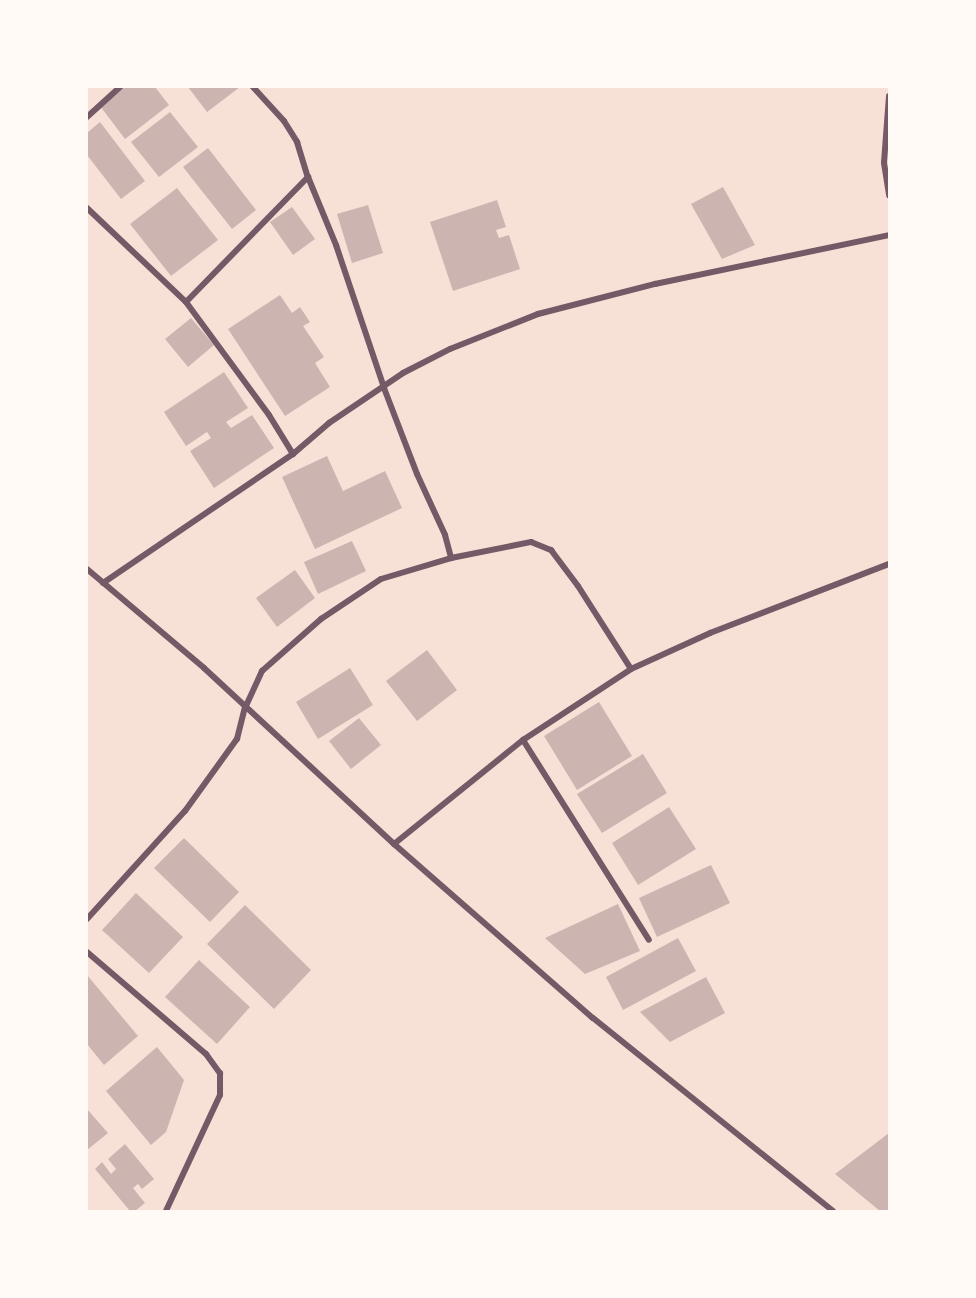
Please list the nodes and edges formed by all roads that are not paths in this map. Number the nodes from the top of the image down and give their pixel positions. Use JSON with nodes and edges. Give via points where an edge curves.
{"nodes":[{"id":1,"x":120,"y":87,"type":"edge"},
{"id":2,"x":253,"y":87,"type":"edge"},
{"id":3,"x":889,"y":96,"type":"edge"},
{"id":4,"x":87,"y":117,"type":"edge"},
{"id":5,"x":308,"y":177,"type":"junction"},
{"id":6,"x":889,"y":196,"type":"edge"},
{"id":7,"x":87,"y":208,"type":"edge"},
{"id":8,"x":889,"y":235,"type":"edge"},
{"id":9,"x":186,"y":302,"type":"junction"},
{"id":10,"x":384,"y":388,"type":"junction"},
{"id":11,"x":293,"y":454,"type":"junction"},
{"id":12,"x":451,"y":558,"type":"junction"},
{"id":13,"x":889,"y":564,"type":"edge"},
{"id":14,"x":87,"y":569,"type":"edge"},
{"id":15,"x":103,"y":583,"type":"junction"},
{"id":16,"x":631,"y":669,"type":"junction"},
{"id":17,"x":245,"y":708,"type":"junction"},
{"id":18,"x":524,"y":740,"type":"junction"},
{"id":19,"x":394,"y":844,"type":"junction"},
{"id":20,"x":87,"y":919,"type":"edge"},
{"id":21,"x":649,"y":940,"type":"dead end"},
{"id":22,"x":87,"y":952,"type":"edge"},
{"id":23,"x":166,"y":1211,"type":"edge"},
{"id":24,"x":832,"y":1211,"type":"edge"}],
"edges":[{"from":1,"to":4,"type":"street"},
{"from":2,"to":5,"type":"street","via":[[297,142]]},
{"from":3,"to":6,"type":"street","via":[[884,163]]},
{"from":5,"to":9,"type":"street"},
{"from":5,"to":10,"type":"street","via":[[336,245]]},
{"from":7,"to":9,"type":"street"},
{"from":8,"to":10,"type":"street","via":[[655,284],[538,314],[450,349],[403,373]]},
{"from":9,"to":11,"type":"street"},
{"from":10,"to":11,"type":"street","via":[[329,423]]},
{"from":10,"to":12,"type":"street"},
{"from":11,"to":15,"type":"street"},
{"from":12,"to":16,"type":"street","via":[[531,542],[551,550]]},
{"from":12,"to":17,"type":"street","via":[[381,579],[321,618],[262,671]]},
{"from":13,"to":16,"type":"street","via":[[710,633]]},
{"from":14,"to":15,"type":"street"},
{"from":15,"to":17,"type":"street"},
{"from":16,"to":18,"type":"street"},
{"from":17,"to":19,"type":"street"},
{"from":17,"to":20,"type":"street","via":[[237,739],[186,811]]},
{"from":18,"to":19,"type":"street"},
{"from":18,"to":21,"type":"street"},
{"from":19,"to":24,"type":"street","via":[[593,1018]]},
{"from":22,"to":23,"type":"street","via":[[206,1054],[220,1073],[220,1095]]}]}
